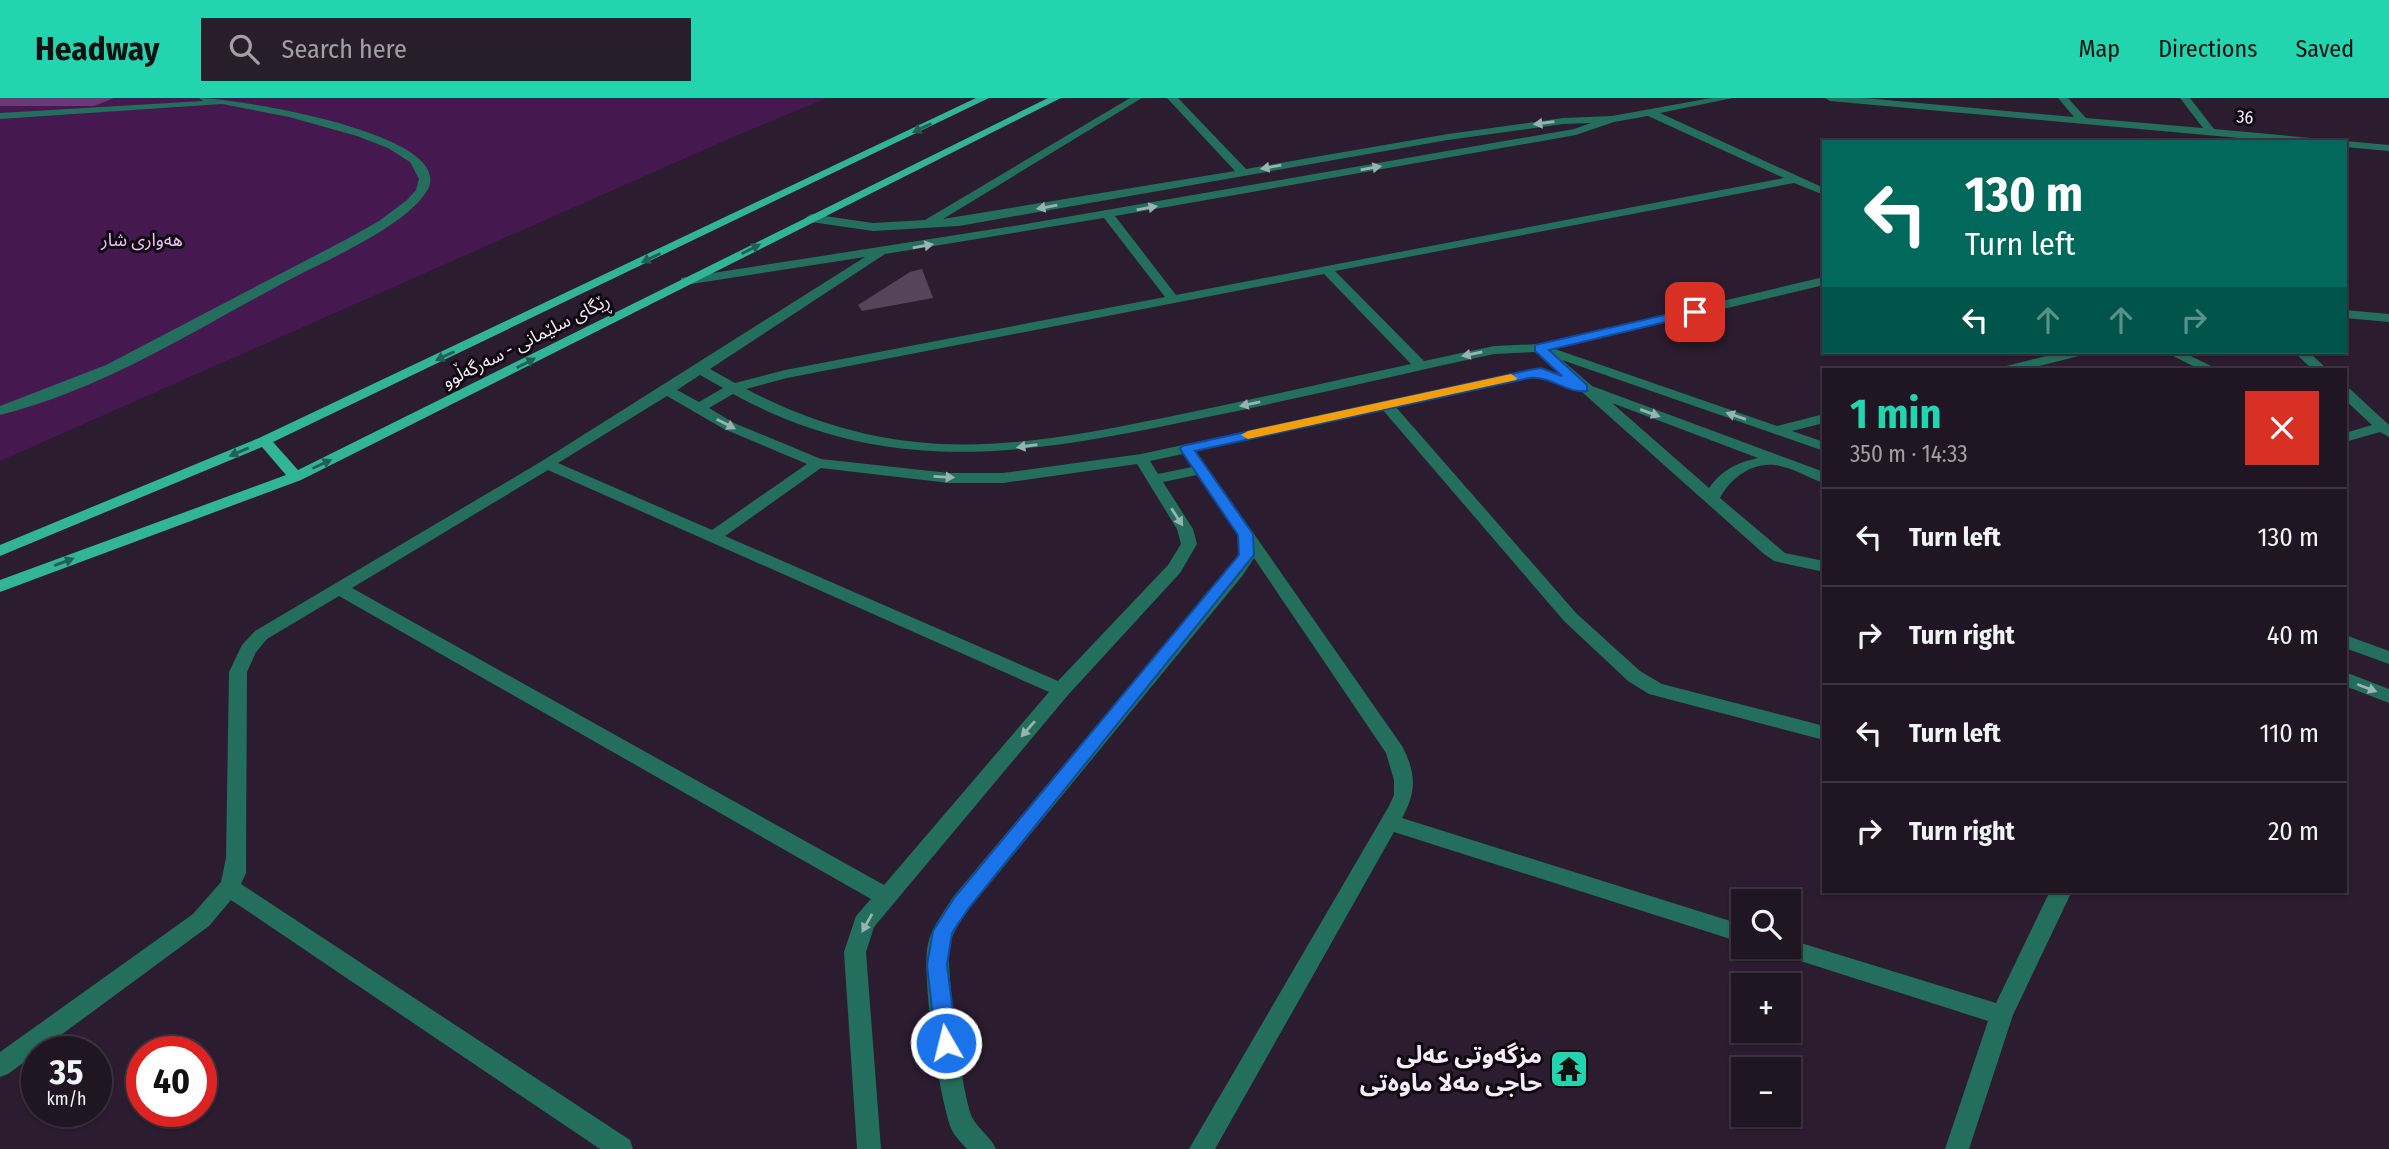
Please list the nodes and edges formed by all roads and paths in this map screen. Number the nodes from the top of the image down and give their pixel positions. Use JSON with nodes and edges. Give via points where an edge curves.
{"nodes":[{"id":1,"x":204,"y":98,"type":"edge"},
{"id":2,"x":984,"y":98,"type":"edge"},
{"id":3,"x":1056,"y":98,"type":"edge"},
{"id":4,"x":1137,"y":98,"type":"edge"},
{"id":5,"x":1172,"y":98,"type":"edge"},
{"id":6,"x":1728,"y":98,"type":"edge"},
{"id":7,"x":1830,"y":98,"type":"edge"},
{"id":8,"x":2063,"y":98,"type":"edge"},
{"id":9,"x":2185,"y":98,"type":"edge"},
{"id":10,"x":230,"y":102,"type":"junction"},
{"id":11,"x":1910,"y":102,"type":"edge"},
{"id":12,"x":1649,"y":112,"type":"junction"},
{"id":13,"x":0,"y":116,"type":"edge"},
{"id":14,"x":1612,"y":120,"type":"junction"},
{"id":15,"x":2082,"y":120,"type":"junction"},
{"id":16,"x":2211,"y":132,"type":"junction"},
{"id":17,"x":2300,"y":140,"type":"edge"},
{"id":18,"x":2347,"y":144,"type":"edge"},
{"id":19,"x":2385,"y":147,"type":"edge"},
{"id":20,"x":2347,"y":156,"type":"edge"},
{"id":21,"x":1243,"y":172,"type":"junction"},
{"id":22,"x":1795,"y":179,"type":"junction"},
{"id":23,"x":1822,"y":191,"type":"edge"},
{"id":24,"x":1108,"y":215,"type":"junction"},
{"id":25,"x":811,"y":218,"type":"junction"},
{"id":26,"x":924,"y":225,"type":"junction"},
{"id":27,"x":880,"y":253,"type":"junction"},
{"id":28,"x":1327,"y":270,"type":"junction"},
{"id":29,"x":685,"y":281,"type":"junction"},
{"id":30,"x":1822,"y":281,"type":"edge"},
{"id":31,"x":1173,"y":299,"type":"junction"},
{"id":32,"x":2347,"y":314,"type":"edge"},
{"id":33,"x":2389,"y":318,"type":"edge"},
{"id":34,"x":1540,"y":348,"type":"junction"},
{"id":35,"x":2070,"y":354,"type":"edge"},
{"id":36,"x":2176,"y":354,"type":"edge"},
{"id":37,"x":2303,"y":354,"type":"edge"},
{"id":38,"x":1420,"y":365,"type":"junction"},
{"id":39,"x":2015,"y":368,"type":"edge"},
{"id":40,"x":2208,"y":368,"type":"edge"},
{"id":41,"x":2319,"y":368,"type":"edge"},
{"id":42,"x":701,"y":369,"type":"junction"},
{"id":43,"x":731,"y":388,"type":"junction"},
{"id":44,"x":1583,"y":388,"type":"junction"},
{"id":45,"x":667,"y":390,"type":"junction"},
{"id":46,"x":2347,"y":395,"type":"edge"},
{"id":47,"x":1385,"y":404,"type":"junction"},
{"id":48,"x":698,"y":409,"type":"junction"},
{"id":49,"x":0,"y":411,"type":"edge"},
{"id":50,"x":1822,"y":419,"type":"edge"},
{"id":51,"x":1777,"y":430,"type":"junction"},
{"id":52,"x":2386,"y":430,"type":"edge"},
{"id":53,"x":2349,"y":434,"type":"edge"},
{"id":54,"x":264,"y":442,"type":"junction"},
{"id":55,"x":1822,"y":446,"type":"edge"},
{"id":56,"x":1187,"y":449,"type":"junction"},
{"id":57,"x":1141,"y":459,"type":"junction"},
{"id":58,"x":1777,"y":460,"type":"junction"},
{"id":59,"x":818,"y":463,"type":"junction"},
{"id":60,"x":547,"y":464,"type":"junction"},
{"id":61,"x":1201,"y":469,"type":"junction"},
{"id":62,"x":296,"y":477,"type":"junction"},
{"id":63,"x":1822,"y":477,"type":"edge"},
{"id":64,"x":1153,"y":480,"type":"junction"},
{"id":65,"x":1712,"y":499,"type":"junction"},
{"id":66,"x":1245,"y":534,"type":"junction"},
{"id":67,"x":713,"y":537,"type":"junction"},
{"id":68,"x":0,"y":551,"type":"edge"},
{"id":69,"x":1822,"y":567,"type":"edge"},
{"id":70,"x":0,"y":586,"type":"edge"},
{"id":71,"x":340,"y":589,"type":"junction"},
{"id":72,"x":2347,"y":643,"type":"edge"},
{"id":73,"x":2389,"y":658,"type":"edge"},
{"id":74,"x":2347,"y":680,"type":"edge"},
{"id":75,"x":1061,"y":690,"type":"junction"},
{"id":76,"x":2389,"y":696,"type":"edge"},
{"id":77,"x":1822,"y":732,"type":"edge"},
{"id":78,"x":1389,"y":822,"type":"junction"},
{"id":79,"x":229,"y":887,"type":"junction"},
{"id":80,"x":2060,"y":893,"type":"edge"},
{"id":81,"x":885,"y":896,"type":"junction"},
{"id":82,"x":1731,"y":930,"type":"edge"},
{"id":83,"x":1801,"y":952,"type":"edge"},
{"id":84,"x":2002,"y":1015,"type":"junction"},
{"id":85,"x":0,"y":1066,"type":"edge"},
{"id":86,"x":621,"y":1149,"type":"edge"},
{"id":87,"x":869,"y":1149,"type":"edge"},
{"id":88,"x":984,"y":1149,"type":"edge"},
{"id":89,"x":1201,"y":1149,"type":"edge"},
{"id":90,"x":1957,"y":1149,"type":"edge"}],
"edges":[{"from":1,"to":10,"type":"street"},
{"from":2,"to":54,"type":"main road","name":"ڕێگای سلێمانی - سەرگەڵوو","one_way":true},
{"from":3,"to":25,"type":"main road","name":"ڕێگای سلێمانی - سەرگەڵوو"},
{"from":4,"to":26,"type":"street"},
{"from":5,"to":21,"type":"street"},
{"from":6,"to":12,"type":"street"},
{"from":7,"to":11,"type":"street","name":"36"},
{"from":8,"to":15,"type":"street"},
{"from":9,"to":16,"type":"street"},
{"from":10,"to":13,"type":"street"},
{"from":10,"to":49,"type":"street","via":[[313,119],[386,143],[418,163],[424,174],[423,187],[409,204],[380,224],[252,294],[111,366]]},
{"from":11,"to":15,"type":"street","name":"36"},
{"from":12,"to":14,"type":"street"},
{"from":12,"to":22,"type":"street"},
{"from":14,"to":21,"type":"street","one_way":true,"via":[[1497,129]]},
{"from":24,"to":14,"type":"street","one_way":true,"via":[[1576,132]]},
{"from":15,"to":16,"type":"street","name":"36"},
{"from":16,"to":17,"type":"street","name":"36"},
{"from":18,"to":19,"type":"street"},
{"from":19,"to":20,"type":"street"},
{"from":21,"to":26,"type":"street","one_way":true},
{"from":22,"to":23,"type":"street"},
{"from":22,"to":28,"type":"street"},
{"from":27,"to":24,"type":"street","one_way":true},
{"from":24,"to":31,"type":"street"},
{"from":25,"to":26,"type":"street","via":[[865,227]]},
{"from":29,"to":25,"type":"main road","name":"ڕێگای سلێمانی - سەرگەڵوو","one_way":true},
{"from":27,"to":29,"type":"street"},
{"from":27,"to":42,"type":"street"},
{"from":28,"to":31,"type":"street"},
{"from":28,"to":38,"type":"street"},
{"from":62,"to":29,"type":"main road","name":"ڕێگای سلێمانی - سەرگەڵوو","one_way":true},
{"from":30,"to":34,"type":"street"},
{"from":31,"to":43,"type":"street"},
{"from":32,"to":33,"type":"street"},
{"from":34,"to":38,"type":"street","one_way":true,"via":[[1494,350]]},
{"from":34,"to":44,"type":"street"},
{"from":51,"to":34,"type":"street","one_way":true},
{"from":35,"to":39,"type":"street"},
{"from":36,"to":40,"type":"street"},
{"from":37,"to":41,"type":"street"},
{"from":38,"to":43,"type":"street","one_way":true,"via":[[1091,437],[1014,448],[939,449],[882,443],[796,419]]},
{"from":42,"to":43,"type":"street"},
{"from":42,"to":45,"type":"street"},
{"from":43,"to":48,"type":"street"},
{"from":44,"to":47,"type":"street","via":[[1541,372]]},
{"from":44,"to":58,"type":"street","one_way":true},
{"from":44,"to":65,"type":"street"},
{"from":45,"to":48,"type":"street"},
{"from":45,"to":60,"type":"street"},
{"from":46,"to":52,"type":"street"},
{"from":47,"to":56,"type":"street"},
{"from":47,"to":77,"type":"street","via":[[1570,617],[1634,676],[1656,689]]},
{"from":48,"to":59,"type":"street","one_way":true},
{"from":50,"to":51,"type":"street"},
{"from":51,"to":55,"type":"street"},
{"from":52,"to":53,"type":"street"},
{"from":54,"to":62,"type":"main road"},
{"from":54,"to":68,"type":"main road","name":"ڕێگای سلێمانی - سەرگەڵوو","one_way":true},
{"from":56,"to":57,"type":"street"},
{"from":56,"to":61,"type":"street"},
{"from":59,"to":57,"type":"street","one_way":true,"via":[[949,478],[1003,478]]},
{"from":57,"to":64,"type":"street"},
{"from":58,"to":63,"type":"street"},
{"from":58,"to":65,"type":"street","via":[[1724,475]]},
{"from":59,"to":67,"type":"street"},
{"from":60,"to":67,"type":"street"},
{"from":60,"to":71,"type":"street"},
{"from":61,"to":64,"type":"street"},
{"from":61,"to":66,"type":"street"},
{"from":70,"to":62,"type":"main road","name":"ڕێگای سلێمانی - سەرگەڵوو","one_way":true},
{"from":64,"to":75,"type":"street","one_way":true,"via":[[1185,529],[1189,544],[1174,569]]},
{"from":65,"to":69,"type":"street","via":[[1780,557]]},
{"from":66,"to":78,"type":"street","via":[[1395,751],[1406,778],[1404,800]]},
{"from":66,"to":88,"type":"street","via":[[1247,555],[1237,571],[961,903],[943,931],[937,965],[953,1088],[962,1125]]},
{"from":67,"to":75,"type":"street"},
{"from":71,"to":79,"type":"street","via":[[269,629],[241,660],[236,858]]},
{"from":71,"to":81,"type":"street"},
{"from":72,"to":73,"type":"street"},
{"from":74,"to":76,"type":"street","one_way":true},
{"from":75,"to":81,"type":"street","one_way":true},
{"from":78,"to":82,"type":"street"},
{"from":78,"to":89,"type":"street"},
{"from":79,"to":85,"type":"street","via":[[201,920]]},
{"from":79,"to":86,"type":"street"},
{"from":80,"to":84,"type":"street"},
{"from":81,"to":87,"type":"street","one_way":true,"via":[[864,923],[855,952]]},
{"from":83,"to":84,"type":"street"},
{"from":84,"to":90,"type":"street"}]}
